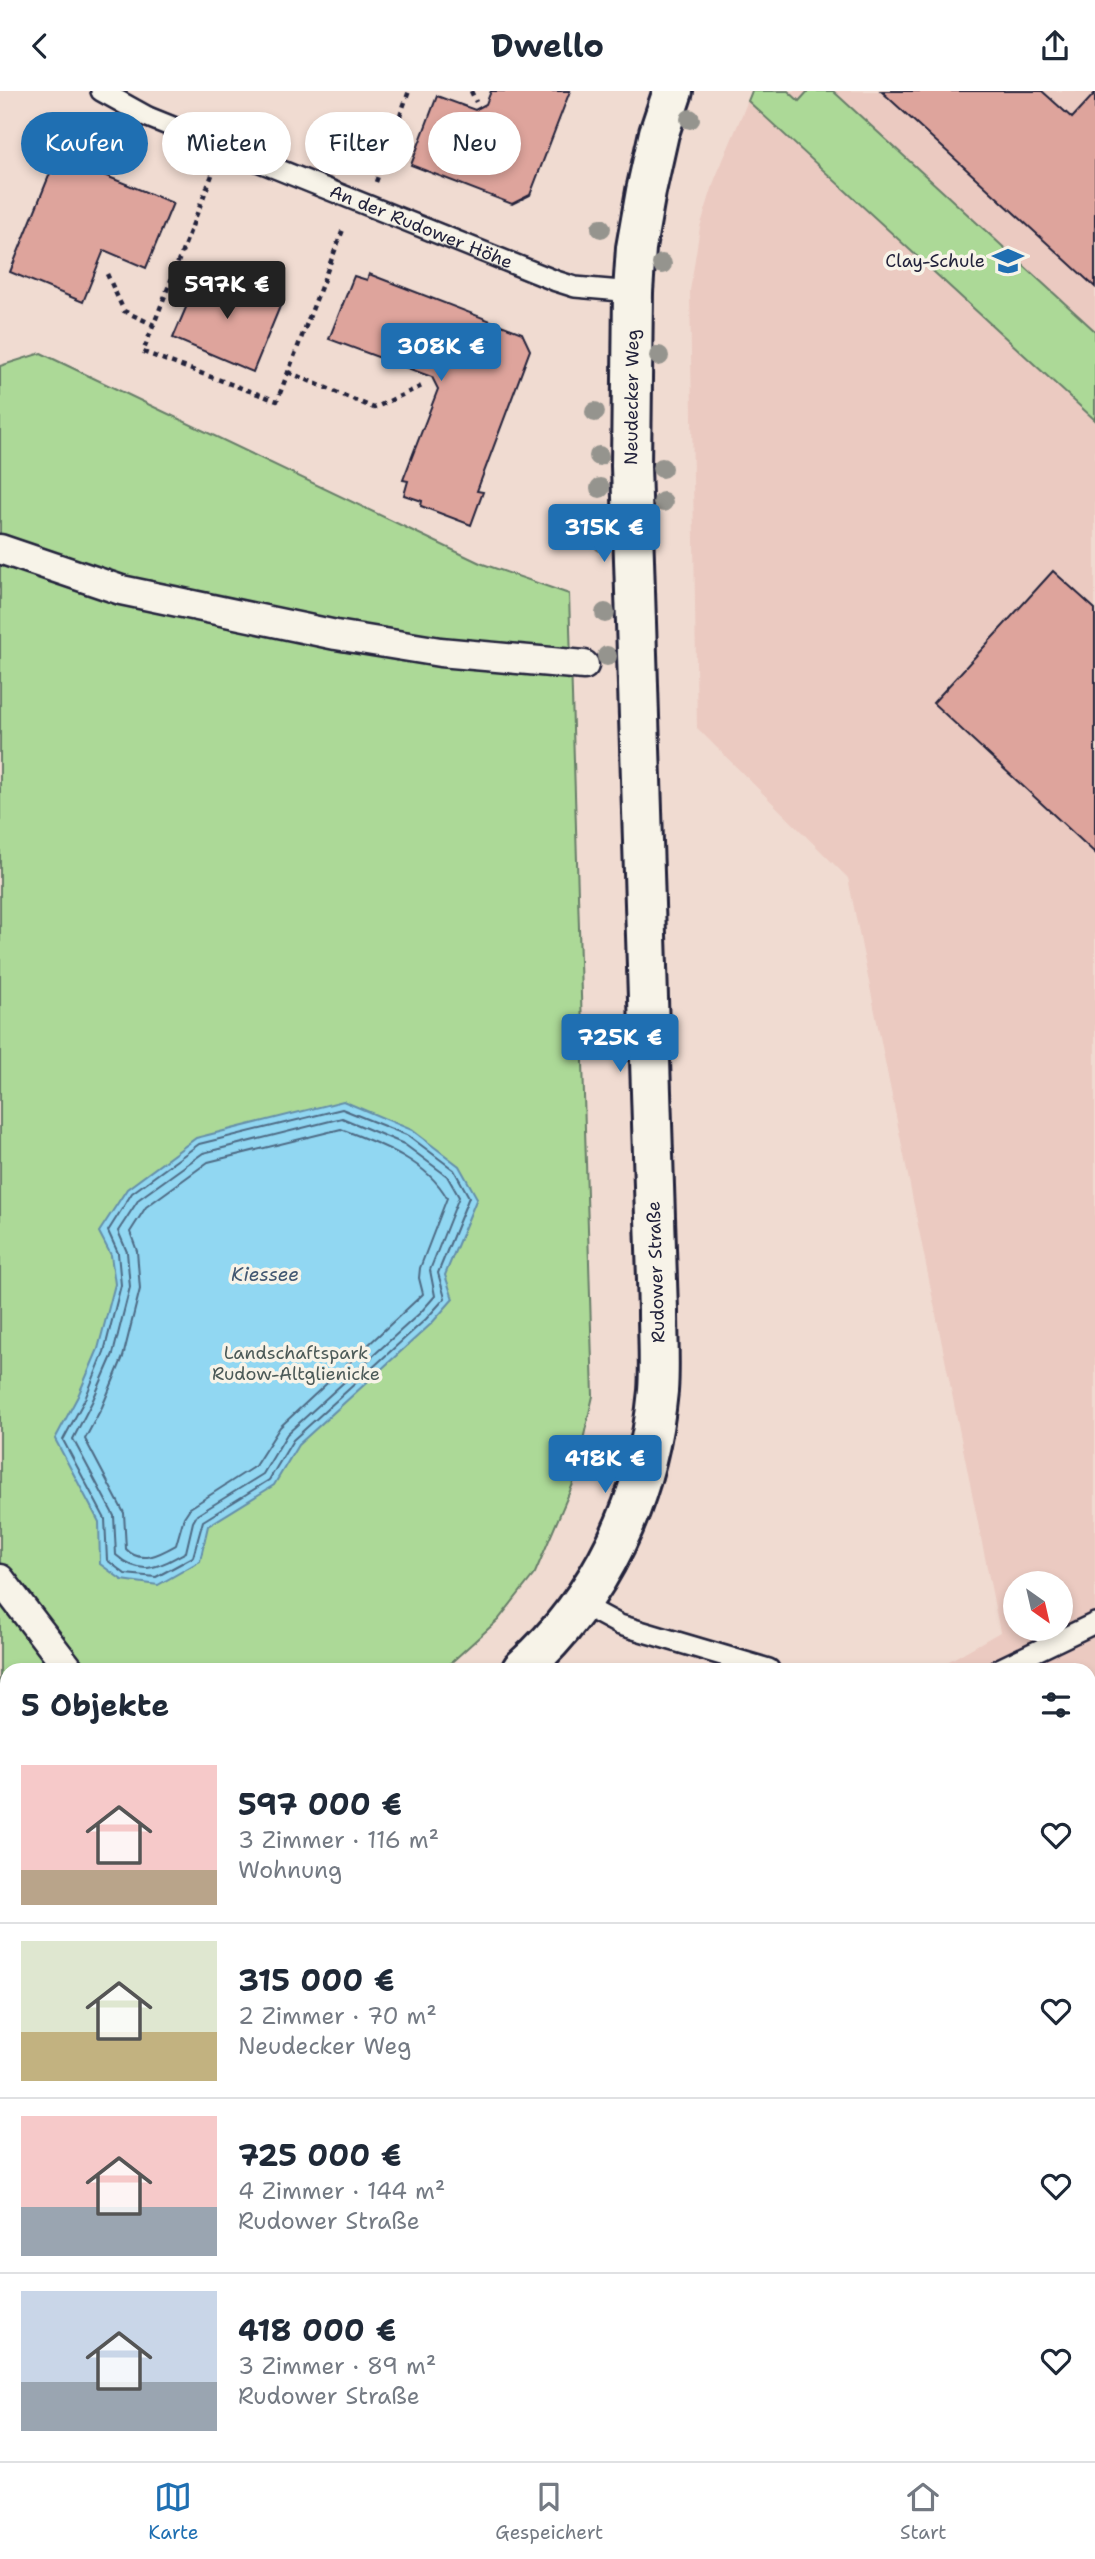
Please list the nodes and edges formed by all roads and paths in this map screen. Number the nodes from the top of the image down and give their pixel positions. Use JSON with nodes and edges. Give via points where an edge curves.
{"nodes":[{"id":1,"x":101,"y":91,"type":"edge"},
{"id":2,"x":410,"y":91,"type":"edge"},
{"id":3,"x":471,"y":91,"type":"edge"},
{"id":4,"x":673,"y":91,"type":"edge"},
{"id":5,"x":476,"y":102,"type":"dead end"},
{"id":6,"x":212,"y":175,"type":"dead end"},
{"id":7,"x":375,"y":183,"type":"dead end"},
{"id":8,"x":344,"y":227,"type":"dead end"},
{"id":9,"x":107,"y":274,"type":"dead end"},
{"id":10,"x":632,"y":292,"type":"junction"},
{"id":11,"x":154,"y":325,"type":"junction"},
{"id":12,"x":288,"y":372,"type":"junction"},
{"id":13,"x":424,"y":385,"type":"dead end"},
{"id":14,"x":0,"y":549,"type":"edge"},
{"id":15,"x":584,"y":665,"type":"dead end"},
{"id":16,"x":643,"y":835,"type":"joint"},
{"id":17,"x":0,"y":1579,"type":"edge"},
{"id":18,"x":581,"y":1604,"type":"junction"},
{"id":19,"x":1095,"y":1623,"type":"edge"},
{"id":20,"x":64,"y":1663,"type":"edge"},
{"id":21,"x":528,"y":1663,"type":"edge"},
{"id":22,"x":749,"y":1663,"type":"edge"},
{"id":23,"x":1012,"y":1663,"type":"edge"}],
"edges":[{"from":1,"to":10,"type":"lane","name":"An der Rudower Höhe","via":[[148,117],[556,281]]},
{"from":2,"to":7,"type":"path"},
{"from":3,"to":5,"type":"path"},
{"from":4,"to":10,"type":"street","name":"Neudecker Weg","via":[[646,191]]},
{"from":6,"to":11,"type":"path"},
{"from":8,"to":12,"type":"path"},
{"from":9,"to":11,"type":"path","via":[[124,311]]},
{"from":10,"to":16,"type":"street","name":"Neudecker Weg","via":[[631,466]]},
{"from":11,"to":12,"type":"path","via":[[143,352],[277,401]]},
{"from":12,"to":13,"type":"path","via":[[374,408]]},
{"from":14,"to":15,"type":"street","via":[[121,590],[336,635],[440,652]]},
{"from":16,"to":18,"type":"street","name":"Rudower Straße","via":[[658,1390],[632,1508],[600,1576]]},
{"from":17,"to":20,"type":"street"},
{"from":18,"to":21,"type":"street","name":"Rudower Straße"},
{"from":18,"to":22,"type":"lane","via":[[620,1625]]},
{"from":19,"to":23,"type":"lane"}]}
